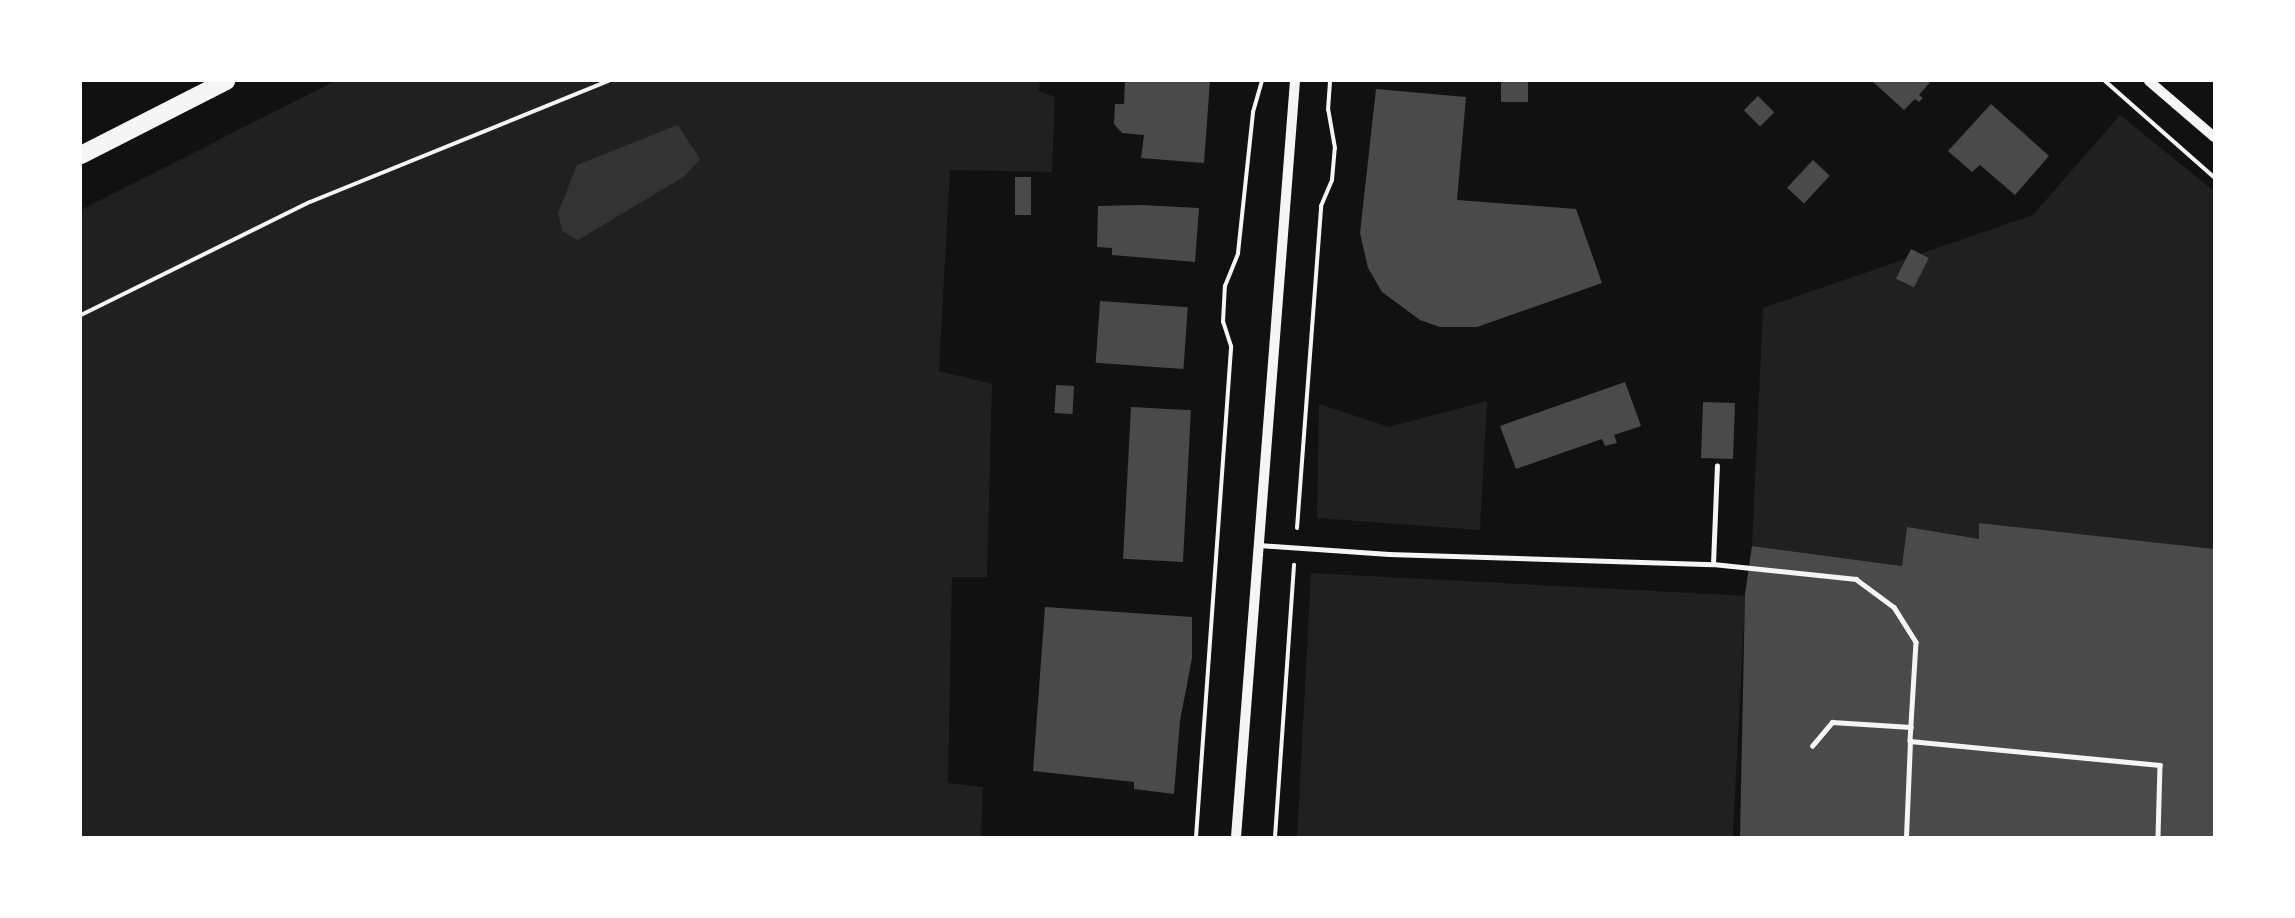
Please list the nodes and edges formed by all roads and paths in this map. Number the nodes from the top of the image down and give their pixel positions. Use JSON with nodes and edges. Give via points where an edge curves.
{"nodes":[{"id":1,"x":226,"y":81,"type":"edge"},
{"id":2,"x":608,"y":81,"type":"edge"},
{"id":3,"x":1262,"y":81,"type":"edge"},
{"id":4,"x":1295,"y":81,"type":"edge"},
{"id":5,"x":1330,"y":81,"type":"edge"},
{"id":6,"x":2105,"y":81,"type":"edge"},
{"id":7,"x":2149,"y":81,"type":"edge"},
{"id":8,"x":2214,"y":137,"type":"edge"},
{"id":9,"x":81,"y":155,"type":"edge"},
{"id":10,"x":2214,"y":177,"type":"edge"},
{"id":11,"x":81,"y":315,"type":"edge"},
{"id":12,"x":1717,"y":466,"type":"dead end"},
{"id":13,"x":1257,"y":545,"type":"junction"},
{"id":14,"x":1296,"y":547,"type":"junction"},
{"id":15,"x":1713,"y":564,"type":"junction"},
{"id":16,"x":1911,"y":728,"type":"junction"},
{"id":17,"x":1910,"y":741,"type":"junction"},
{"id":18,"x":1812,"y":746,"type":"dead end"},
{"id":19,"x":1196,"y":837,"type":"edge"},
{"id":20,"x":1236,"y":837,"type":"edge"},
{"id":21,"x":1275,"y":837,"type":"edge"},
{"id":22,"x":1906,"y":837,"type":"edge"},
{"id":23,"x":2158,"y":837,"type":"edge"}],
"edges":[{"from":1,"to":9,"type":"highway"},
{"from":2,"to":11,"type":"path","via":[[310,202]]},
{"from":3,"to":19,"type":"path","via":[[1253,112],[1238,253],[1225,286],[1223,322],[1232,346]]},
{"from":4,"to":13,"type":"street"},
{"from":5,"to":14,"type":"path","via":[[1328,110],[1335,148],[1332,180],[1321,206]]},
{"from":6,"to":10,"type":"path"},
{"from":7,"to":8,"type":"street"},
{"from":12,"to":15,"type":"lane"},
{"from":13,"to":14,"type":"lane"},
{"from":13,"to":20,"type":"street"},
{"from":14,"to":15,"type":"lane"},
{"from":14,"to":21,"type":"path"},
{"from":15,"to":16,"type":"lane","via":[[1856,579],[1894,607],[1916,642]]},
{"from":16,"to":17,"type":"lane"},
{"from":16,"to":18,"type":"lane","via":[[1832,722]]},
{"from":17,"to":22,"type":"lane"},
{"from":17,"to":23,"type":"lane","via":[[2160,765]]}]}
